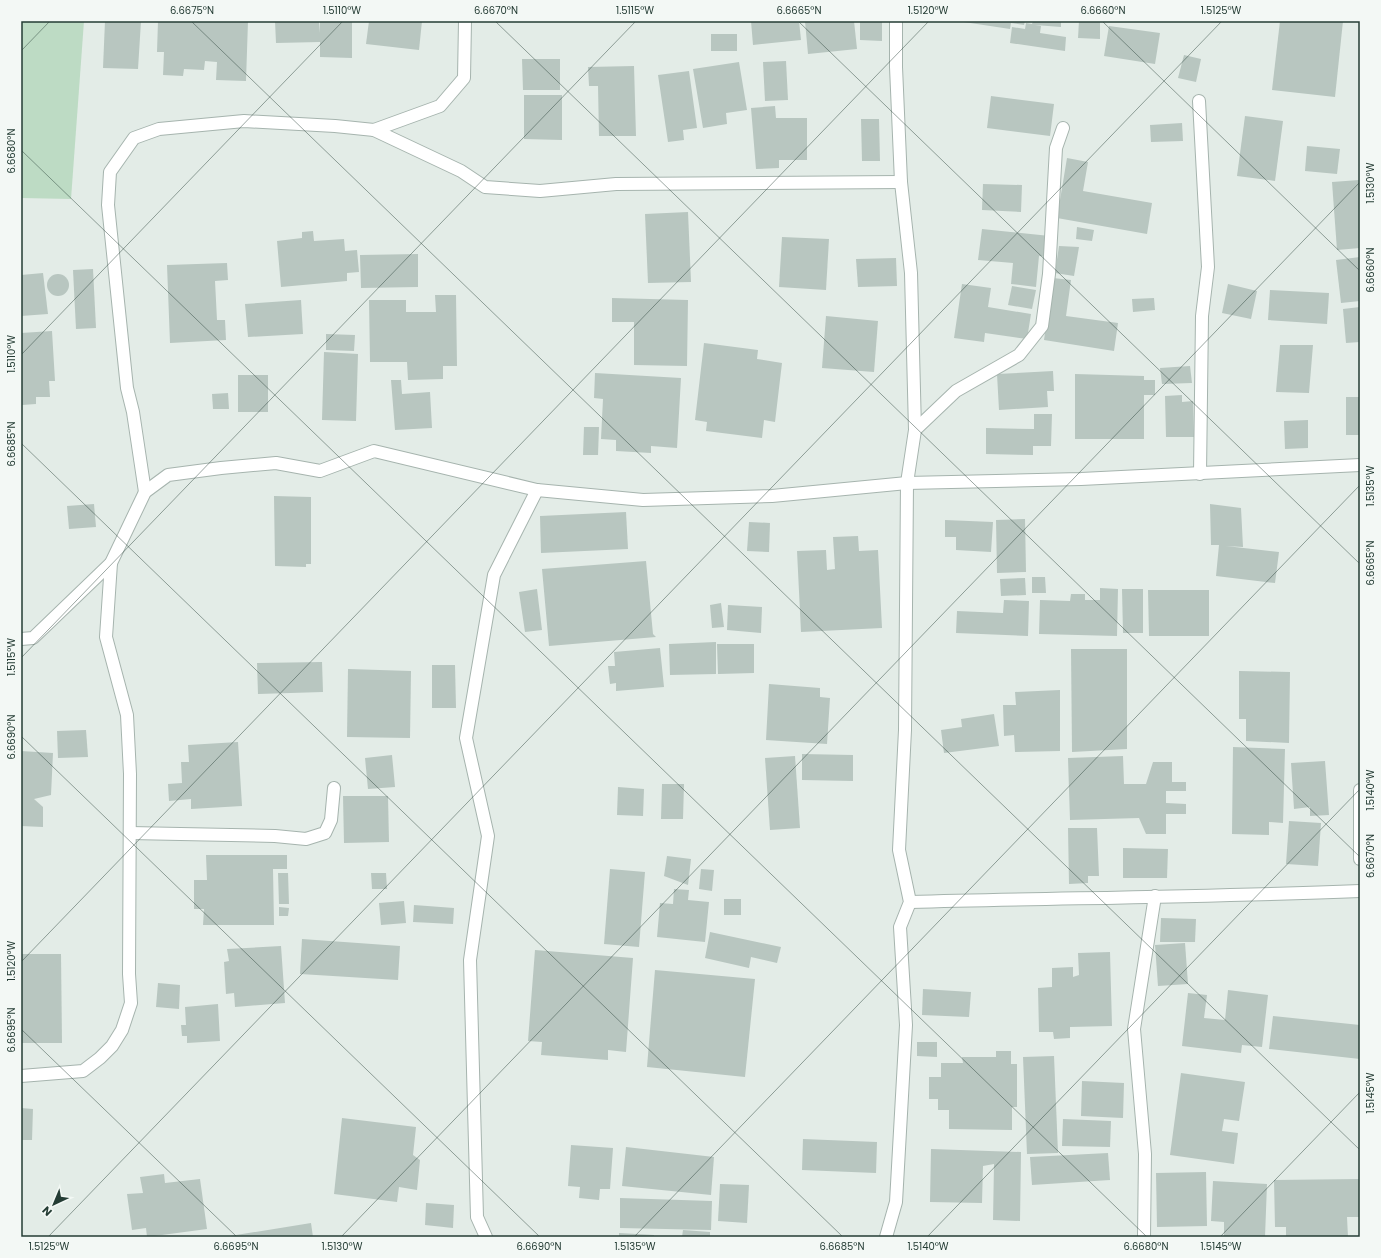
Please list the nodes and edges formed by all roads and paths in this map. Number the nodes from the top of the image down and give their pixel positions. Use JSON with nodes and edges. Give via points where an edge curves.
{"nodes":[{"id":1,"x":465,"y":21,"type":"edge"},
{"id":2,"x":896,"y":21,"type":"edge"},
{"id":3,"x":1199,"y":101,"type":"dead end"},
{"id":4,"x":1063,"y":128,"type":"dead end"},
{"id":5,"x":374,"y":130,"type":"junction"},
{"id":6,"x":901,"y":182,"type":"junction"},
{"id":7,"x":915,"y":430,"type":"junction"},
{"id":8,"x":1360,"y":465,"type":"edge"},
{"id":9,"x":1200,"y":474,"type":"junction"},
{"id":10,"x":907,"y":483,"type":"junction"},
{"id":11,"x":537,"y":490,"type":"junction"},
{"id":12,"x":145,"y":492,"type":"junction"},
{"id":13,"x":111,"y":563,"type":"junction"},
{"id":14,"x":21,"y":639,"type":"edge"},
{"id":15,"x":334,"y":788,"type":"dead end"},
{"id":16,"x":1360,"y":790,"type":"edge"},
{"id":17,"x":130,"y":833,"type":"junction"},
{"id":18,"x":1360,"y":859,"type":"edge"},
{"id":19,"x":1360,"y":891,"type":"edge"},
{"id":20,"x":1155,"y":896,"type":"junction"},
{"id":21,"x":910,"y":902,"type":"junction"},
{"id":22,"x":21,"y":1076,"type":"edge"},
{"id":23,"x":486,"y":1237,"type":"edge"},
{"id":24,"x":886,"y":1237,"type":"edge"},
{"id":25,"x":1144,"y":1237,"type":"edge"}],
"edges":[{"from":1,"to":5,"type":"street","via":[[464,78],[440,106]]},
{"from":2,"to":6,"type":"street"},
{"from":3,"to":9,"type":"street","via":[[1208,267],[1202,316]]},
{"from":4,"to":7,"type":"street","via":[[1056,148],[1049,274],[1042,326],[1019,355],[956,391]]},
{"from":5,"to":6,"type":"street","via":[[461,171],[485,186],[540,191],[616,184]]},
{"from":5,"to":12,"type":"street","via":[[244,121],[159,129],[134,138],[110,172],[108,205],[126,381]]},
{"from":6,"to":7,"type":"street","via":[[911,273]]},
{"from":7,"to":10,"type":"street"},
{"from":8,"to":9,"type":"street"},
{"from":9,"to":10,"type":"street"},
{"from":10,"to":11,"type":"street","via":[[772,496],[643,500]]},
{"from":10,"to":21,"type":"street","via":[[905,730],[899,850]]},
{"from":11,"to":12,"type":"street","via":[[374,451],[320,471],[276,463],[168,475]]},
{"from":11,"to":23,"type":"street","via":[[494,575],[466,738],[488,836],[470,960],[477,1217]]},
{"from":12,"to":13,"type":"street"},
{"from":13,"to":14,"type":"street","via":[[33,638]]},
{"from":13,"to":17,"type":"street","via":[[106,636],[126,715]]},
{"from":15,"to":17,"type":"street","via":[[331,820],[325,833],[306,839]]},
{"from":16,"to":18,"type":"street"},
{"from":17,"to":22,"type":"street","via":[[131,1003],[122,1030],[112,1046],[83,1071]]},
{"from":19,"to":20,"type":"street"},
{"from":20,"to":21,"type":"street"},
{"from":20,"to":25,"type":"street","via":[[1134,1029],[1145,1154]]},
{"from":21,"to":24,"type":"street","via":[[900,927],[906,1025],[896,1202]]}]}
